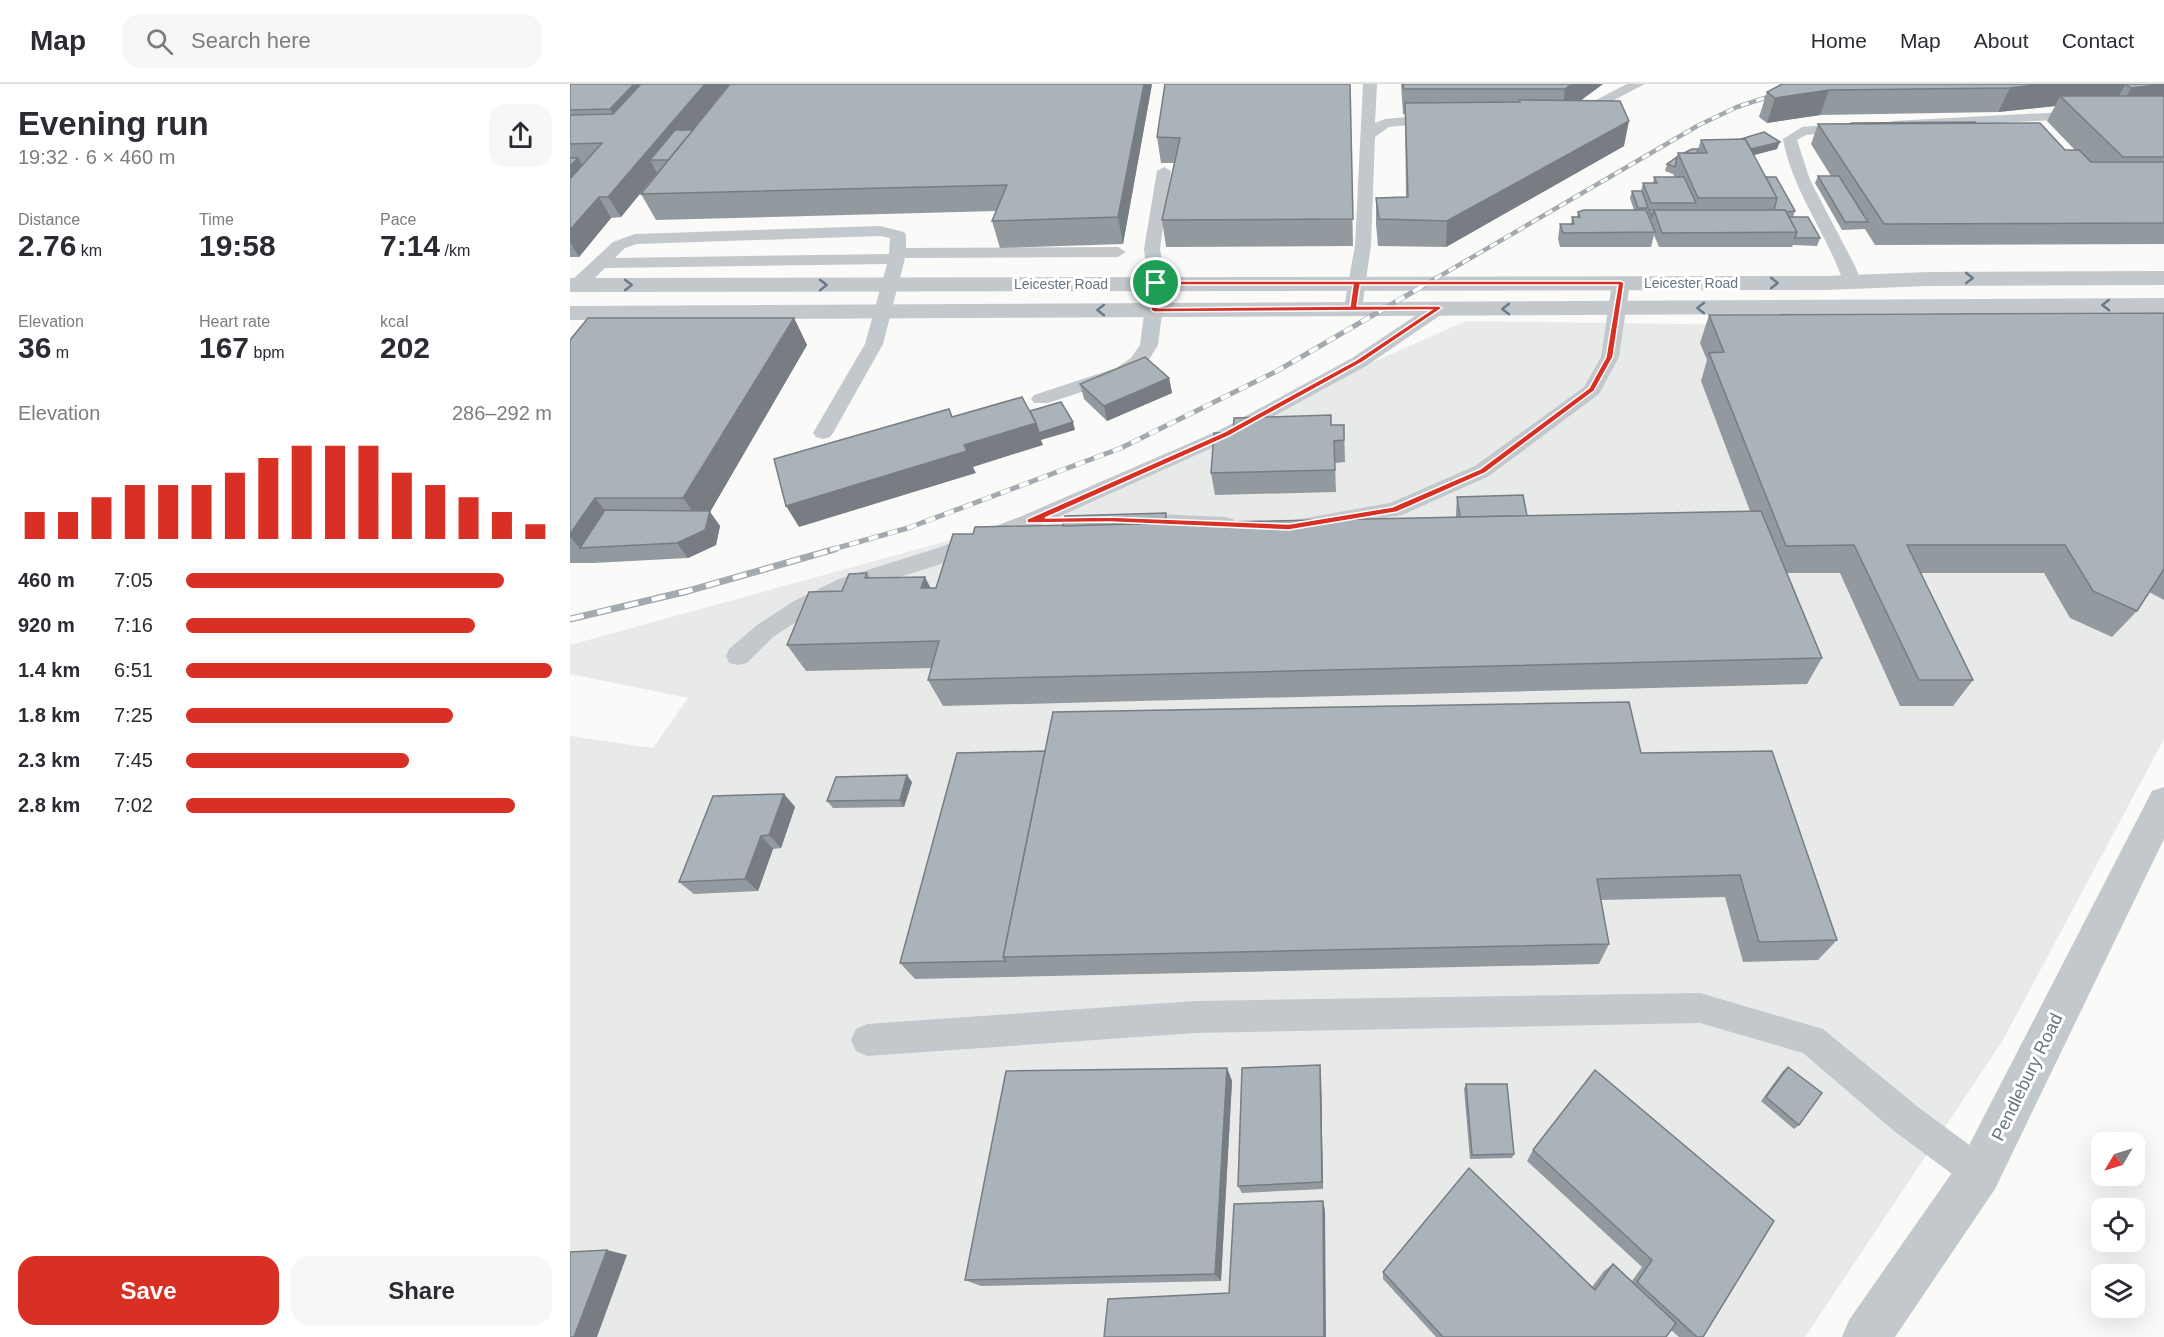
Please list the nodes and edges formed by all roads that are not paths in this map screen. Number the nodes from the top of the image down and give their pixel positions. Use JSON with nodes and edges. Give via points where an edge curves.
{"nodes":[{"id":1,"x":1370,"y":84,"type":"edge"},
{"id":2,"x":1638,"y":84,"type":"edge"},
{"id":3,"x":2100,"y":115,"type":"edge"},
{"id":4,"x":1448,"y":118,"type":"edge"},
{"id":5,"x":1560,"y":118,"type":"edge"},
{"id":6,"x":1883,"y":125,"type":"edge"},
{"id":7,"x":1860,"y":127,"type":"edge"},
{"id":8,"x":1368,"y":135,"type":"junction"},
{"id":9,"x":1164,"y":171,"type":"edge"},
{"id":10,"x":1118,"y":252,"type":"edge"},
{"id":11,"x":897,"y":256,"type":"junction"},
{"id":12,"x":600,"y":263,"type":"junction"},
{"id":13,"x":2164,"y":278,"type":"edge"},
{"id":14,"x":1852,"y":281,"type":"junction"},
{"id":15,"x":1156,"y":283,"type":"junction"},
{"id":16,"x":1357,"y":283,"type":"junction"},
{"id":17,"x":1621,"y":283,"type":"junction"},
{"id":18,"x":889,"y":284,"type":"junction"},
{"id":19,"x":572,"y":288,"type":"edge"},
{"id":20,"x":2164,"y":305,"type":"edge"},
{"id":21,"x":1871,"y":307,"type":"junction"},
{"id":22,"x":1353,"y":308,"type":"junction"},
{"id":23,"x":1439,"y":308,"type":"junction"},
{"id":24,"x":1617,"y":309,"type":"junction"},
{"id":25,"x":1154,"y":310,"type":"junction"},
{"id":26,"x":882,"y":311,"type":"junction"},
{"id":27,"x":570,"y":313,"type":"edge"},
{"id":28,"x":1041,"y":399,"type":"dead end"},
{"id":29,"x":823,"y":433,"type":"dead end"},
{"id":30,"x":1110,"y":519,"type":"edge"},
{"id":31,"x":1076,"y":520,"type":"edge"},
{"id":32,"x":1030,"y":521,"type":"junction"},
{"id":33,"x":1242,"y":525,"type":"edge"},
{"id":34,"x":1277,"y":527,"type":"edge"},
{"id":35,"x":738,"y":656,"type":"dead end"},
{"id":36,"x":2164,"y":802,"type":"edge"},
{"id":37,"x":867,"y":1041,"type":"dead end"},
{"id":38,"x":1980,"y":1173,"type":"junction"},
{"id":39,"x":1866,"y":1337,"type":"edge"}],
"edges":[{"from":1,"to":8,"type":"lane"},
{"from":2,"to":5,"type":"lane","via":[[1586,110]]},
{"from":3,"to":6,"type":"lane"},
{"from":4,"to":8,"type":"lane","via":[[1385,123]]},
{"from":7,"to":14,"type":"lane","via":[[1802,131],[1790,139],[1792,157],[1809,198],[1837,244]]},
{"from":8,"to":16,"type":"lane","via":[[1363,245]]},
{"from":9,"to":15,"type":"lane","via":[[1152,249]]},
{"from":10,"to":11,"type":"lane"},
{"from":11,"to":12,"type":"lane"},
{"from":11,"to":12,"type":"lane","via":[[898,235],[880,231],[671,236],[627,241]]},
{"from":11,"to":18,"type":"lane"},
{"from":12,"to":19,"type":"lane"},
{"from":14,"to":13,"type":"street","name":"Leicester Road","one_way":true},
{"from":17,"to":14,"type":"street","name":"Leicester Road","one_way":true},
{"from":14,"to":21,"type":"street"},
{"from":15,"to":16,"type":"street","name":"Leicester Road"},
{"from":15,"to":18,"type":"street","name":"Leicester Road"},
{"from":15,"to":25,"type":"lane"},
{"from":16,"to":17,"type":"street","name":"Leicester Road"},
{"from":16,"to":22,"type":"lane"},
{"from":17,"to":24,"type":"lane"},
{"from":19,"to":18,"type":"street","name":"Leicester Road","one_way":true},
{"from":18,"to":26,"type":"lane"},
{"from":20,"to":21,"type":"street","name":"Leicester Road","one_way":true},
{"from":21,"to":24,"type":"street","name":"Leicester Road","one_way":true},
{"from":22,"to":23,"type":"street","name":"Leicester Road"},
{"from":22,"to":25,"type":"street","name":"Leicester Road"},
{"from":24,"to":23,"type":"street","name":"Leicester Road","one_way":true},
{"from":23,"to":32,"type":"lane","via":[[1359,362],[1227,434]]},
{"from":24,"to":34,"type":"lane","via":[[1610,357],[1592,390],[1482,471],[1394,510]]},
{"from":25,"to":26,"type":"street","name":"Leicester Road","one_way":true},
{"from":25,"to":28,"type":"lane","via":[[1149,345],[1138,362],[1100,381]]},
{"from":26,"to":27,"type":"street","name":"Leicester Road"},
{"from":26,"to":29,"type":"lane","via":[[874,344]]},
{"from":30,"to":33,"type":"lane"},
{"from":31,"to":32,"type":"lane"},
{"from":32,"to":35,"type":"lane","via":[[946,554],[847,585],[765,631]]},
{"from":36,"to":38,"type":"street","name":"Pendlebury Road"},
{"from":37,"to":38,"type":"lane","via":[[1195,1017],[1700,1008],[1812,1040],[1906,1119]]},
{"from":38,"to":39,"type":"street","name":"Pendlebury Road"}]}
